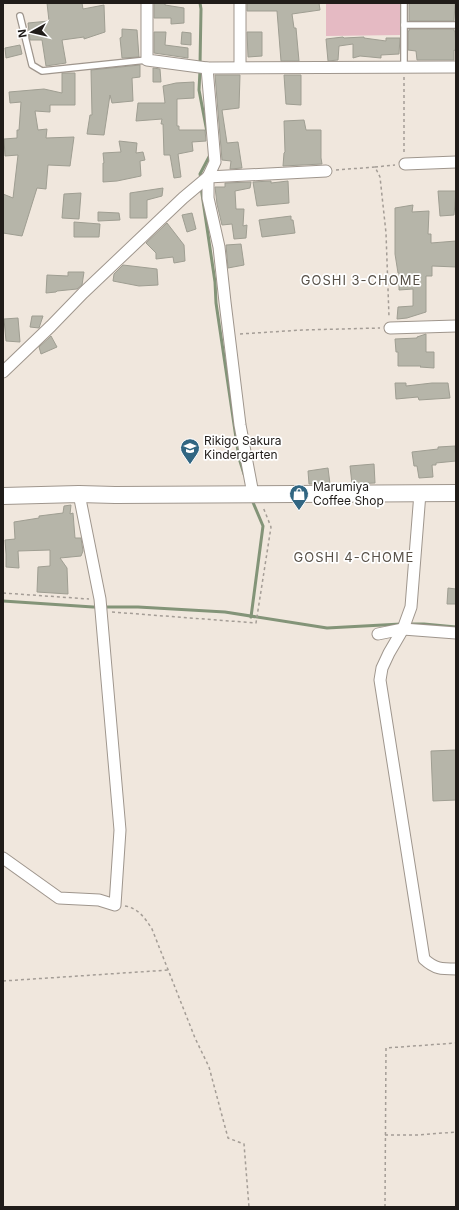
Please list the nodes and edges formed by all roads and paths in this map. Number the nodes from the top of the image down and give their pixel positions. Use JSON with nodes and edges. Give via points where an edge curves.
{"nodes":[{"id":1,"x":147,"y":3,"type":"edge"},
{"id":2,"x":240,"y":3,"type":"edge"},
{"id":3,"x":404,"y":3,"type":"edge"},
{"id":4,"x":20,"y":16,"type":"dead end"},
{"id":5,"x":456,"y":25,"type":"edge"},
{"id":6,"x":404,"y":26,"type":"junction"},
{"id":7,"x":147,"y":60,"type":"junction"},
{"id":8,"x":240,"y":67,"type":"junction"},
{"id":9,"x":404,"y":67,"type":"junction"},
{"id":10,"x":456,"y":67,"type":"edge"},
{"id":11,"x":207,"y":68,"type":"junction"},
{"id":12,"x":456,"y":162,"type":"edge"},
{"id":13,"x":405,"y":164,"type":"junction"},
{"id":14,"x":375,"y":167,"type":"junction"},
{"id":15,"x":326,"y":170,"type":"joint"},
{"id":16,"x":208,"y":177,"type":"junction"},
{"id":17,"x":456,"y":326,"type":"edge"},
{"id":18,"x":390,"y":328,"type":"junction"},
{"id":19,"x":229,"y":335,"type":"junction"},
{"id":20,"x":4,"y":370,"type":"edge"},
{"id":21,"x":420,"y":493,"type":"junction"},
{"id":22,"x":456,"y":493,"type":"edge"},
{"id":23,"x":79,"y":494,"type":"junction"},
{"id":24,"x":253,"y":494,"type":"junction"},
{"id":25,"x":3,"y":496,"type":"edge"},
{"id":26,"x":3,"y":593,"type":"edge"},
{"id":27,"x":100,"y":599,"type":"junction"},
{"id":28,"x":100,"y":612,"type":"junction"},
{"id":29,"x":403,"y":629,"type":"junction"},
{"id":30,"x":456,"y":633,"type":"edge"},
{"id":31,"x":378,"y":634,"type":"dead end"},
{"id":32,"x":3,"y":858,"type":"edge"},
{"id":33,"x":115,"y":905,"type":"junction"},
{"id":34,"x":456,"y":969,"type":"edge"},
{"id":35,"x":169,"y":970,"type":"junction"},
{"id":36,"x":3,"y":981,"type":"edge"},
{"id":37,"x":456,"y":1043,"type":"edge"},
{"id":38,"x":456,"y":1132,"type":"edge"},
{"id":39,"x":385,"y":1135,"type":"junction"},
{"id":40,"x":249,"y":1207,"type":"edge"},
{"id":41,"x":385,"y":1207,"type":"edge"}],
"edges":[{"from":1,"to":7,"type":"street"},
{"from":2,"to":8,"type":"street"},
{"from":3,"to":6,"type":"lane"},
{"from":4,"to":7,"type":"lane","via":[[32,65],[42,71]]},
{"from":5,"to":6,"type":"lane"},
{"from":6,"to":9,"type":"lane"},
{"from":7,"to":11,"type":"street"},
{"from":8,"to":9,"type":"street"},
{"from":8,"to":11,"type":"street"},
{"from":9,"to":10,"type":"street"},
{"from":9,"to":13,"type":"path"},
{"from":11,"to":16,"type":"street","via":[[215,162]]},
{"from":12,"to":13,"type":"street"},
{"from":13,"to":14,"type":"path"},
{"from":14,"to":15,"type":"path"},
{"from":14,"to":18,"type":"path","via":[[380,177],[386,233]]},
{"from":15,"to":16,"type":"street"},
{"from":16,"to":19,"type":"street","via":[[208,198],[220,247]]},
{"from":16,"to":20,"type":"street"},
{"from":17,"to":18,"type":"street"},
{"from":18,"to":19,"type":"path"},
{"from":19,"to":24,"type":"street","via":[[240,425]]},
{"from":21,"to":22,"type":"street"},
{"from":21,"to":24,"type":"street"},
{"from":21,"to":29,"type":"street","via":[[411,607]]},
{"from":23,"to":24,"type":"street"},
{"from":23,"to":25,"type":"street"},
{"from":23,"to":27,"type":"street"},
{"from":24,"to":28,"type":"path","via":[[261,503],[271,526],[256,623]]},
{"from":26,"to":27,"type":"path"},
{"from":27,"to":28,"type":"street"},
{"from":28,"to":33,"type":"street","via":[[120,830]]},
{"from":29,"to":30,"type":"street"},
{"from":29,"to":31,"type":"street"},
{"from":29,"to":34,"type":"street","via":[[382,668],[380,680],[401,821],[424,959],[441,969]]},
{"from":32,"to":33,"type":"street","via":[[59,898],[99,900]]},
{"from":33,"to":35,"type":"path","via":[[130,907],[143,915],[152,929]]},
{"from":35,"to":36,"type":"path"},
{"from":35,"to":40,"type":"path","via":[[209,1067],[228,1138],[244,1144]]},
{"from":37,"to":39,"type":"path","via":[[386,1048]]},
{"from":38,"to":39,"type":"path"},
{"from":39,"to":41,"type":"path"}]}
